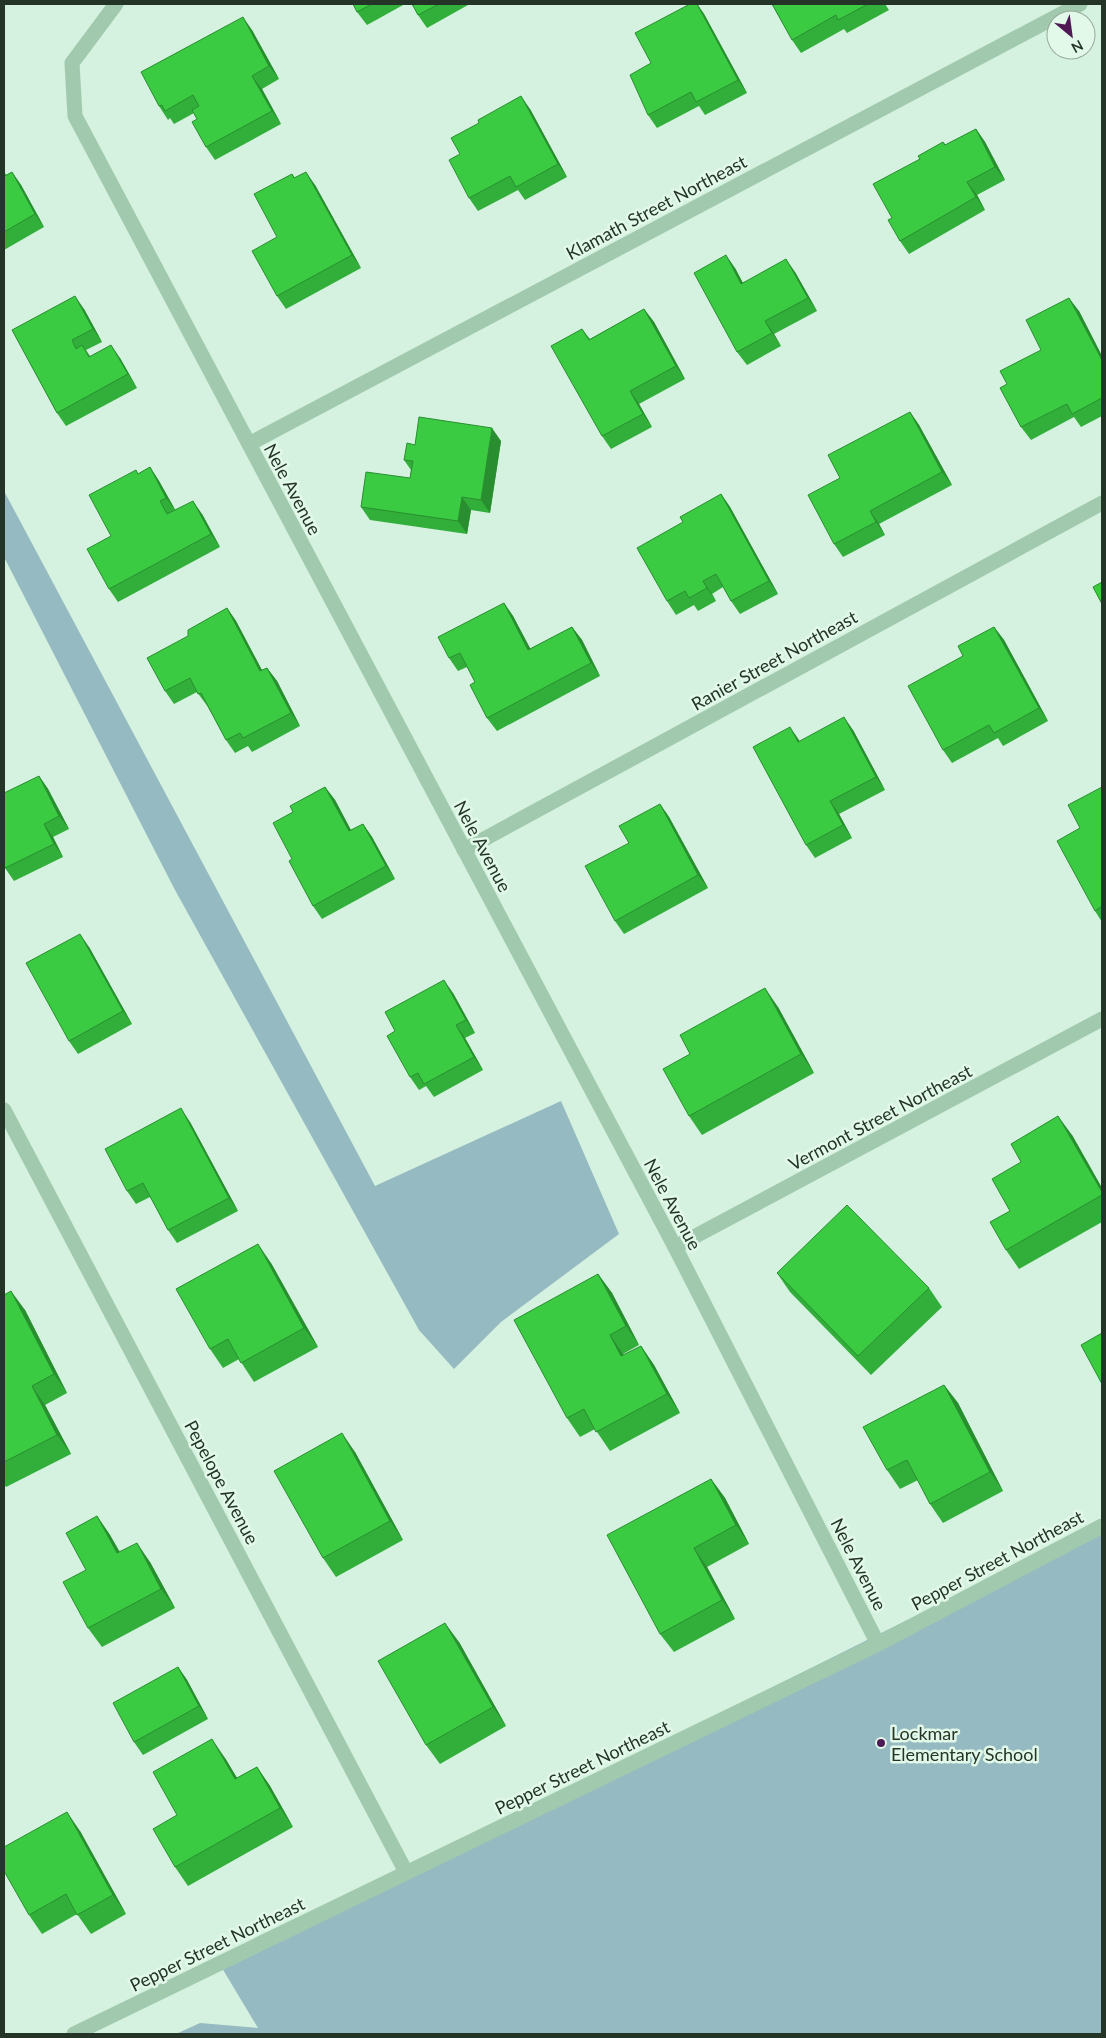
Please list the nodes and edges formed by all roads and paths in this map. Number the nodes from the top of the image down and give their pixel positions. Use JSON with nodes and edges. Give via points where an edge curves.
{"nodes":[{"id":1,"x":116,"y":4,"type":"edge"},
{"id":2,"x":1080,"y":4,"type":"edge"},
{"id":3,"x":249,"y":444,"type":"junction"},
{"id":4,"x":1102,"y":503,"type":"edge"},
{"id":5,"x":464,"y":850,"type":"junction"},
{"id":6,"x":1102,"y":1019,"type":"edge"},
{"id":7,"x":4,"y":1110,"type":"edge"},
{"id":8,"x":675,"y":1247,"type":"junction"},
{"id":9,"x":1102,"y":1526,"type":"edge"},
{"id":10,"x":878,"y":1644,"type":"junction"},
{"id":11,"x":406,"y":1872,"type":"junction"},
{"id":12,"x":74,"y":2034,"type":"edge"}],
"edges":[{"from":1,"to":3,"type":"street","name":"Nele Avenue","via":[[72,63],[75,116]]},
{"from":2,"to":3,"type":"street","name":"Klamath Street Northeast"},
{"from":3,"to":5,"type":"street","name":"Nele Avenue"},
{"from":4,"to":5,"type":"street","name":"Ranier Street Northeast"},
{"from":5,"to":8,"type":"street","name":"Nele Avenue"},
{"from":6,"to":8,"type":"street","name":"Vermont Street Northeast"},
{"from":7,"to":11,"type":"street","name":"Pepelope Avenue"},
{"from":8,"to":10,"type":"street","name":"Nele Avenue"},
{"from":9,"to":10,"type":"street","name":"Pepper Street Northeast"},
{"from":10,"to":11,"type":"street","name":"Pepper Street Northeast"},
{"from":11,"to":12,"type":"street","name":"Pepper Street Northeast"}]}
